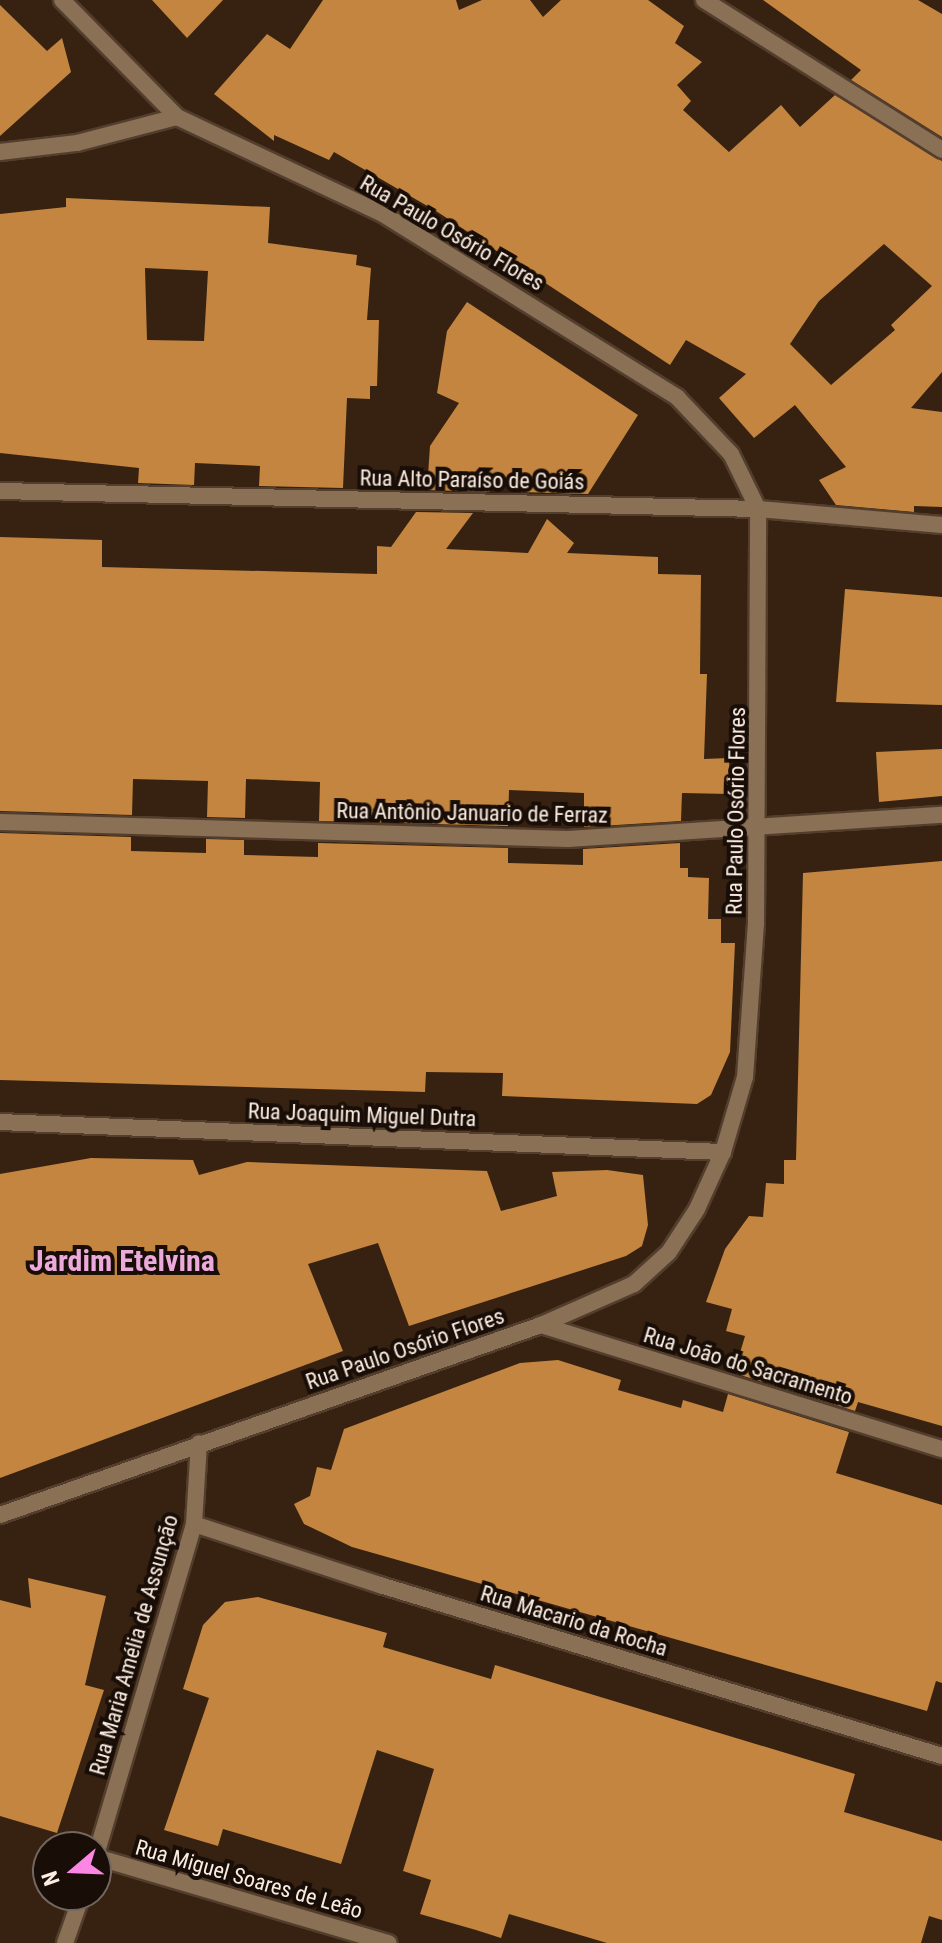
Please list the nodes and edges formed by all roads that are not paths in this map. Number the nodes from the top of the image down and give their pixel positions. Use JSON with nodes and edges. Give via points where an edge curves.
{"nodes":[{"id":1,"x":62,"y":0,"type":"edge"},
{"id":2,"x":704,"y":0,"type":"edge"},
{"id":3,"x":177,"y":117,"type":"junction"},
{"id":4,"x":942,"y":150,"type":"edge"},
{"id":5,"x":0,"y":152,"type":"edge"},
{"id":6,"x":0,"y":491,"type":"edge"},
{"id":7,"x":758,"y":509,"type":"junction"},
{"id":8,"x":942,"y":525,"type":"edge"},
{"id":9,"x":942,"y":815,"type":"edge"},
{"id":10,"x":0,"y":822,"type":"edge"},
{"id":11,"x":760,"y":830,"type":"junction"},
{"id":12,"x":0,"y":1122,"type":"edge"},
{"id":13,"x":723,"y":1152,"type":"junction"},
{"id":14,"x":541,"y":1325,"type":"junction"},
{"id":15,"x":199,"y":1443,"type":"junction"},
{"id":16,"x":942,"y":1449,"type":"edge"},
{"id":17,"x":0,"y":1515,"type":"edge"},
{"id":18,"x":194,"y":1524,"type":"junction"},
{"id":19,"x":942,"y":1756,"type":"edge"},
{"id":20,"x":103,"y":1831,"type":"edge"},
{"id":21,"x":112,"y":1861,"type":"edge"},
{"id":22,"x":76,"y":1911,"type":"edge"},
{"id":23,"x":65,"y":1943,"type":"edge"},
{"id":24,"x":389,"y":1943,"type":"edge"}],
"edges":[{"from":1,"to":3,"type":"street","name":"Rua Paulo Osório Flores"},
{"from":2,"to":4,"type":"street"},
{"from":3,"to":5,"type":"street","via":[[77,143]]},
{"from":3,"to":7,"type":"street","name":"Rua Paulo Osório Flores","via":[[381,213],[677,397],[731,454]]},
{"from":6,"to":7,"type":"street","name":"Rua Alto Paraíso de Goiás"},
{"from":7,"to":8,"type":"street","name":"Rua Alto Paraíso de Goiás"},
{"from":7,"to":11,"type":"street","name":"Rua Paulo Osório Flores"},
{"from":9,"to":11,"type":"street","name":"Rua Antônio Januario de Ferraz"},
{"from":10,"to":11,"type":"street","name":"Rua Antônio Januario de Ferraz","via":[[568,839]]},
{"from":11,"to":13,"type":"street","name":"Rua Paulo Osório Flores","via":[[745,1077]]},
{"from":12,"to":13,"type":"street","name":"Rua Joaquim Miguel Dutra"},
{"from":13,"to":14,"type":"street","name":"Rua Paulo Osório Flores","via":[[697,1209],[669,1252],[634,1284]]},
{"from":14,"to":15,"type":"street","name":"Rua Paulo Osório Flores"},
{"from":14,"to":16,"type":"street","name":"Rua João do Sacramento"},
{"from":15,"to":17,"type":"street","name":"Rua Paulo Osório Flores"},
{"from":15,"to":18,"type":"street","name":"Rua Maria Amélia de Assunção"},
{"from":18,"to":19,"type":"street","name":"Rua Macario da Rocha"},
{"from":18,"to":20,"type":"street","name":"Rua Maria Amélia de Assunção"},
{"from":21,"to":24,"type":"street","name":"Rua Miguel Soares de Leão"},
{"from":22,"to":23,"type":"street"}]}
